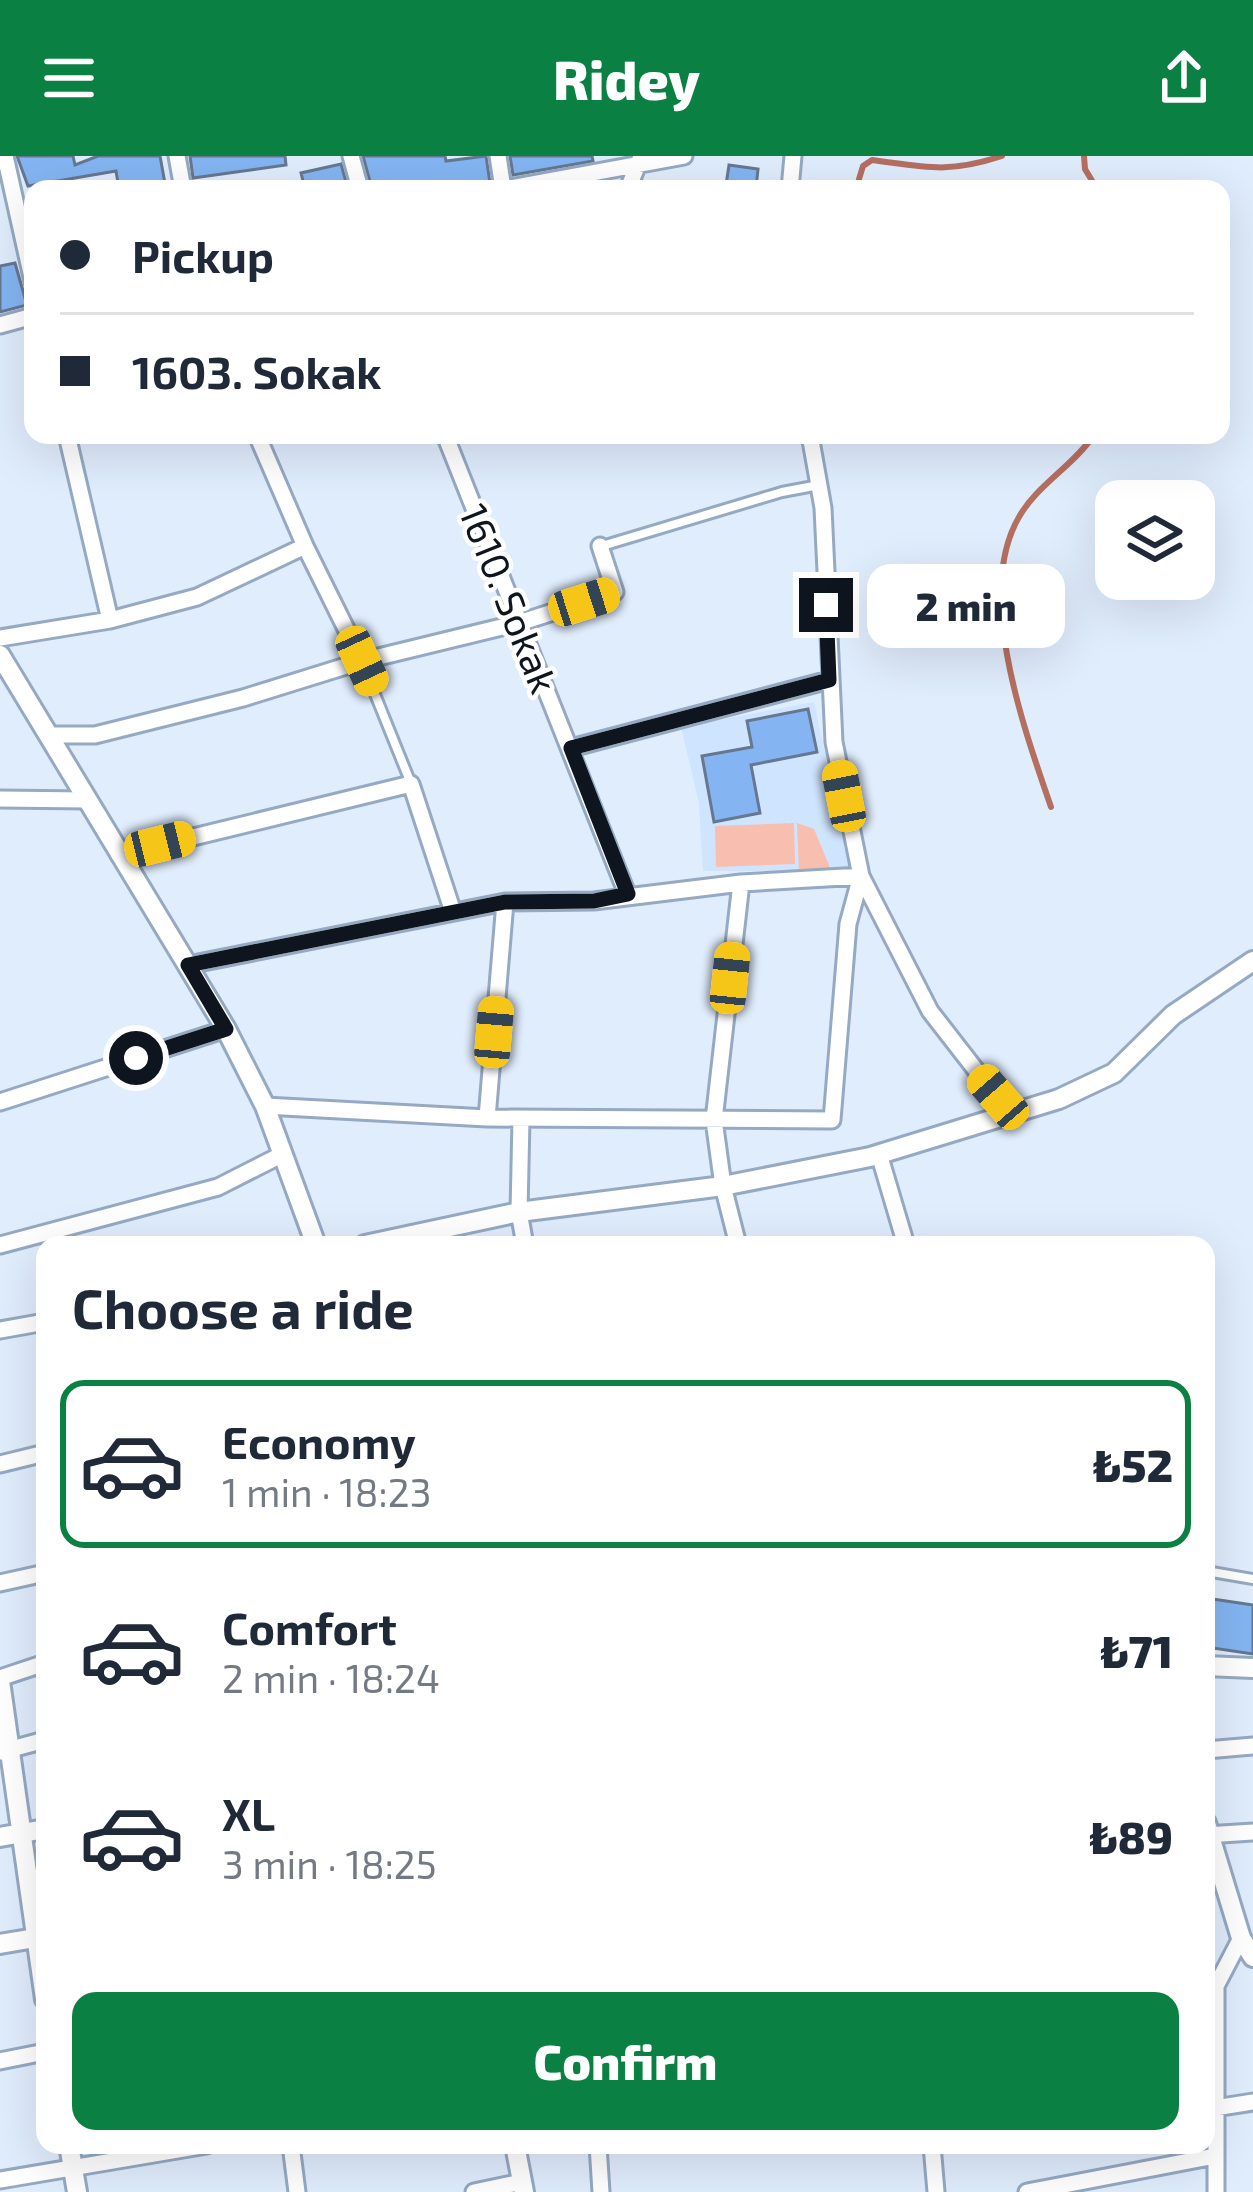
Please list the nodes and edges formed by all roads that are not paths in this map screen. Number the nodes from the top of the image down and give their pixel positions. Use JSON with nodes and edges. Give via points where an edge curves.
{"nodes":[{"id":1,"x":5,"y":156,"type":"edge"},
{"id":2,"x":684,"y":156,"type":"edge"},
{"id":3,"x":640,"y":160,"type":"edge"},
{"id":4,"x":546,"y":180,"type":"edge"},
{"id":5,"x":24,"y":242,"type":"edge"},
{"id":6,"x":70,"y":444,"type":"edge"},
{"id":7,"x":260,"y":444,"type":"edge"},
{"id":8,"x":449,"y":444,"type":"edge"},
{"id":9,"x":812,"y":444,"type":"edge"},
{"id":10,"x":820,"y":485,"type":"junction"},
{"id":11,"x":305,"y":546,"type":"junction"},
{"id":12,"x":600,"y":546,"type":"joint"},
{"id":13,"x":110,"y":620,"type":"junction"},
{"id":14,"x":521,"y":622,"type":"junction"},
{"id":15,"x":0,"y":638,"type":"edge"},
{"id":16,"x":0,"y":655,"type":"edge"},
{"id":17,"x":362,"y":661,"type":"junction"},
{"id":18,"x":829,"y":680,"type":"junction"},
{"id":19,"x":47,"y":735,"type":"junction"},
{"id":20,"x":571,"y":748,"type":"junction"},
{"id":21,"x":411,"y":784,"type":"junction"},
{"id":22,"x":0,"y":800,"type":"edge"},
{"id":23,"x":86,"y":800,"type":"junction"},
{"id":24,"x":118,"y":855,"type":"junction"},
{"id":25,"x":861,"y":876,"type":"junction"},
{"id":26,"x":741,"y":883,"type":"junction"},
{"id":27,"x":628,"y":894,"type":"junction"},
{"id":28,"x":505,"y":902,"type":"junction"},
{"id":29,"x":453,"y":912,"type":"junction"},
{"id":30,"x":1253,"y":961,"type":"edge"},
{"id":31,"x":188,"y":965,"type":"junction"},
{"id":32,"x":226,"y":1029,"type":"junction"},
{"id":33,"x":0,"y":1102,"type":"edge"},
{"id":34,"x":265,"y":1106,"type":"junction"},
{"id":35,"x":1010,"y":1114,"type":"junction"},
{"id":36,"x":487,"y":1118,"type":"junction"},
{"id":37,"x":521,"y":1118,"type":"junction"},
{"id":38,"x":713,"y":1120,"type":"junction"},
{"id":39,"x":283,"y":1154,"type":"junction"},
{"id":40,"x":879,"y":1154,"type":"junction"},
{"id":41,"x":723,"y":1186,"type":"junction"},
{"id":42,"x":519,"y":1212,"type":"junction"},
{"id":43,"x":313,"y":1236,"type":"edge"},
{"id":44,"x":407,"y":1236,"type":"edge"},
{"id":45,"x":523,"y":1236,"type":"edge"},
{"id":46,"x":736,"y":1236,"type":"edge"},
{"id":47,"x":903,"y":1236,"type":"edge"},
{"id":48,"x":0,"y":1245,"type":"edge"},
{"id":49,"x":36,"y":1324,"type":"edge"},
{"id":50,"x":0,"y":1330,"type":"edge"},
{"id":51,"x":36,"y":1456,"type":"edge"},
{"id":52,"x":0,"y":1464,"type":"edge"},
{"id":53,"x":1215,"y":1573,"type":"edge"},
{"id":54,"x":36,"y":1575,"type":"edge"},
{"id":55,"x":1253,"y":1579,"type":"edge"},
{"id":56,"x":0,"y":1583,"type":"edge"},
{"id":57,"x":1215,"y":1666,"type":"edge"},
{"id":58,"x":36,"y":1667,"type":"edge"},
{"id":59,"x":1253,"y":1668,"type":"edge"},
{"id":60,"x":0,"y":1679,"type":"edge"},
{"id":61,"x":36,"y":1742,"type":"edge"},
{"id":62,"x":1253,"y":1746,"type":"edge"},
{"id":63,"x":1215,"y":1749,"type":"edge"},
{"id":64,"x":4,"y":1751,"type":"edge"},
{"id":65,"x":36,"y":1831,"type":"edge"},
{"id":66,"x":1215,"y":1831,"type":"edge"},
{"id":67,"x":1253,"y":1832,"type":"edge"},
{"id":68,"x":22,"y":1834,"type":"junction"},
{"id":69,"x":0,"y":1837,"type":"edge"},
{"id":70,"x":1215,"y":1856,"type":"edge"},
{"id":71,"x":36,"y":1914,"type":"edge"},
{"id":72,"x":1241,"y":1937,"type":"junction"},
{"id":73,"x":36,"y":1938,"type":"edge"},
{"id":74,"x":0,"y":1943,"type":"edge"},
{"id":75,"x":1253,"y":1957,"type":"edge"},
{"id":76,"x":1215,"y":1980,"type":"edge"},
{"id":77,"x":36,"y":2054,"type":"edge"},
{"id":78,"x":0,"y":2060,"type":"edge"},
{"id":79,"x":1253,"y":2102,"type":"edge"},
{"id":80,"x":1215,"y":2108,"type":"edge"},
{"id":81,"x":71,"y":2154,"type":"edge"},
{"id":82,"x":155,"y":2154,"type":"edge"},
{"id":83,"x":292,"y":2154,"type":"edge"},
{"id":84,"x":517,"y":2154,"type":"edge"},
{"id":85,"x":599,"y":2154,"type":"edge"},
{"id":86,"x":933,"y":2154,"type":"edge"},
{"id":87,"x":1215,"y":2156,"type":"joint"},
{"id":88,"x":73,"y":2168,"type":"junction"},
{"id":89,"x":0,"y":2180,"type":"edge"},
{"id":90,"x":523,"y":2187,"type":"edge"},
{"id":91,"x":77,"y":2192,"type":"edge"},
{"id":92,"x":297,"y":2192,"type":"edge"},
{"id":93,"x":474,"y":2192,"type":"edge"},
{"id":94,"x":602,"y":2192,"type":"edge"},
{"id":95,"x":936,"y":2192,"type":"edge"},
{"id":96,"x":1027,"y":2192,"type":"edge"},
{"id":97,"x":1216,"y":2192,"type":"edge"}],
"edges":[{"from":1,"to":5,"type":"street"},
{"from":2,"to":3,"type":"street"},
{"from":3,"to":4,"type":"street"},
{"from":6,"to":13,"type":"street"},
{"from":7,"to":11,"type":"street"},
{"from":8,"to":14,"type":"street","name":"1610. Sokak"},
{"from":9,"to":10,"type":"street"},
{"from":10,"to":12,"type":"lane"},
{"from":10,"to":18,"type":"street"},
{"from":11,"to":13,"type":"street","via":[[197,597]]},
{"from":11,"to":17,"type":"street"},
{"from":12,"to":14,"type":"street","via":[[615,592]]},
{"from":13,"to":15,"type":"street"},
{"from":14,"to":17,"type":"street"},
{"from":14,"to":20,"type":"street","name":"1610. Sokak"},
{"from":16,"to":19,"type":"street"},
{"from":17,"to":19,"type":"street","via":[[95,735]]},
{"from":17,"to":21,"type":"lane"},
{"from":18,"to":20,"type":"street"},
{"from":18,"to":25,"type":"street"},
{"from":19,"to":23,"type":"street"},
{"from":20,"to":27,"type":"street","name":"1610. Sokak"},
{"from":21,"to":24,"type":"street"},
{"from":21,"to":29,"type":"street"},
{"from":22,"to":23,"type":"street"},
{"from":23,"to":24,"type":"street"},
{"from":24,"to":31,"type":"street"},
{"from":25,"to":26,"type":"street"},
{"from":25,"to":35,"type":"street","via":[[930,1011]]},
{"from":25,"to":38,"type":"street","via":[[848,923],[832,1120]]},
{"from":26,"to":27,"type":"street"},
{"from":26,"to":38,"type":"street"},
{"from":27,"to":28,"type":"street"},
{"from":28,"to":29,"type":"street"},
{"from":28,"to":36,"type":"street"},
{"from":29,"to":31,"type":"street"},
{"from":30,"to":35,"type":"street","via":[[1173,1015],[1114,1073]]},
{"from":31,"to":32,"type":"street"},
{"from":32,"to":33,"type":"street"},
{"from":32,"to":34,"type":"street"},
{"from":34,"to":36,"type":"street"},
{"from":34,"to":39,"type":"street"},
{"from":35,"to":40,"type":"street"},
{"from":36,"to":37,"type":"street"},
{"from":37,"to":38,"type":"street"},
{"from":37,"to":42,"type":"street"},
{"from":38,"to":41,"type":"street"},
{"from":39,"to":43,"type":"street"},
{"from":39,"to":48,"type":"street","via":[[218,1186]]},
{"from":40,"to":41,"type":"street"},
{"from":40,"to":47,"type":"street"},
{"from":41,"to":42,"type":"street"},
{"from":41,"to":46,"type":"street"},
{"from":42,"to":44,"type":"street"},
{"from":42,"to":45,"type":"street"},
{"from":49,"to":50,"type":"street"},
{"from":51,"to":52,"type":"street"},
{"from":53,"to":55,"type":"lane"},
{"from":54,"to":56,"type":"street"},
{"from":57,"to":59,"type":"street"},
{"from":58,"to":60,"type":"street"},
{"from":60,"to":64,"type":"street"},
{"from":61,"to":64,"type":"street"},
{"from":62,"to":63,"type":"street"},
{"from":64,"to":68,"type":"street"},
{"from":65,"to":68,"type":"street"},
{"from":66,"to":67,"type":"street"},
{"from":68,"to":69,"type":"street"},
{"from":68,"to":71,"type":"street"},
{"from":70,"to":72,"type":"street"},
{"from":72,"to":75,"type":"street"},
{"from":72,"to":76,"type":"street"},
{"from":73,"to":74,"type":"street"},
{"from":77,"to":78,"type":"street"},
{"from":79,"to":80,"type":"street"},
{"from":81,"to":88,"type":"street"},
{"from":82,"to":88,"type":"street"},
{"from":83,"to":92,"type":"street"},
{"from":84,"to":90,"type":"street"},
{"from":85,"to":94,"type":"street"},
{"from":86,"to":95,"type":"street"},
{"from":87,"to":96,"type":"street"},
{"from":87,"to":97,"type":"street"},
{"from":88,"to":89,"type":"street"},
{"from":88,"to":91,"type":"street"},
{"from":90,"to":93,"type":"street"}]}
